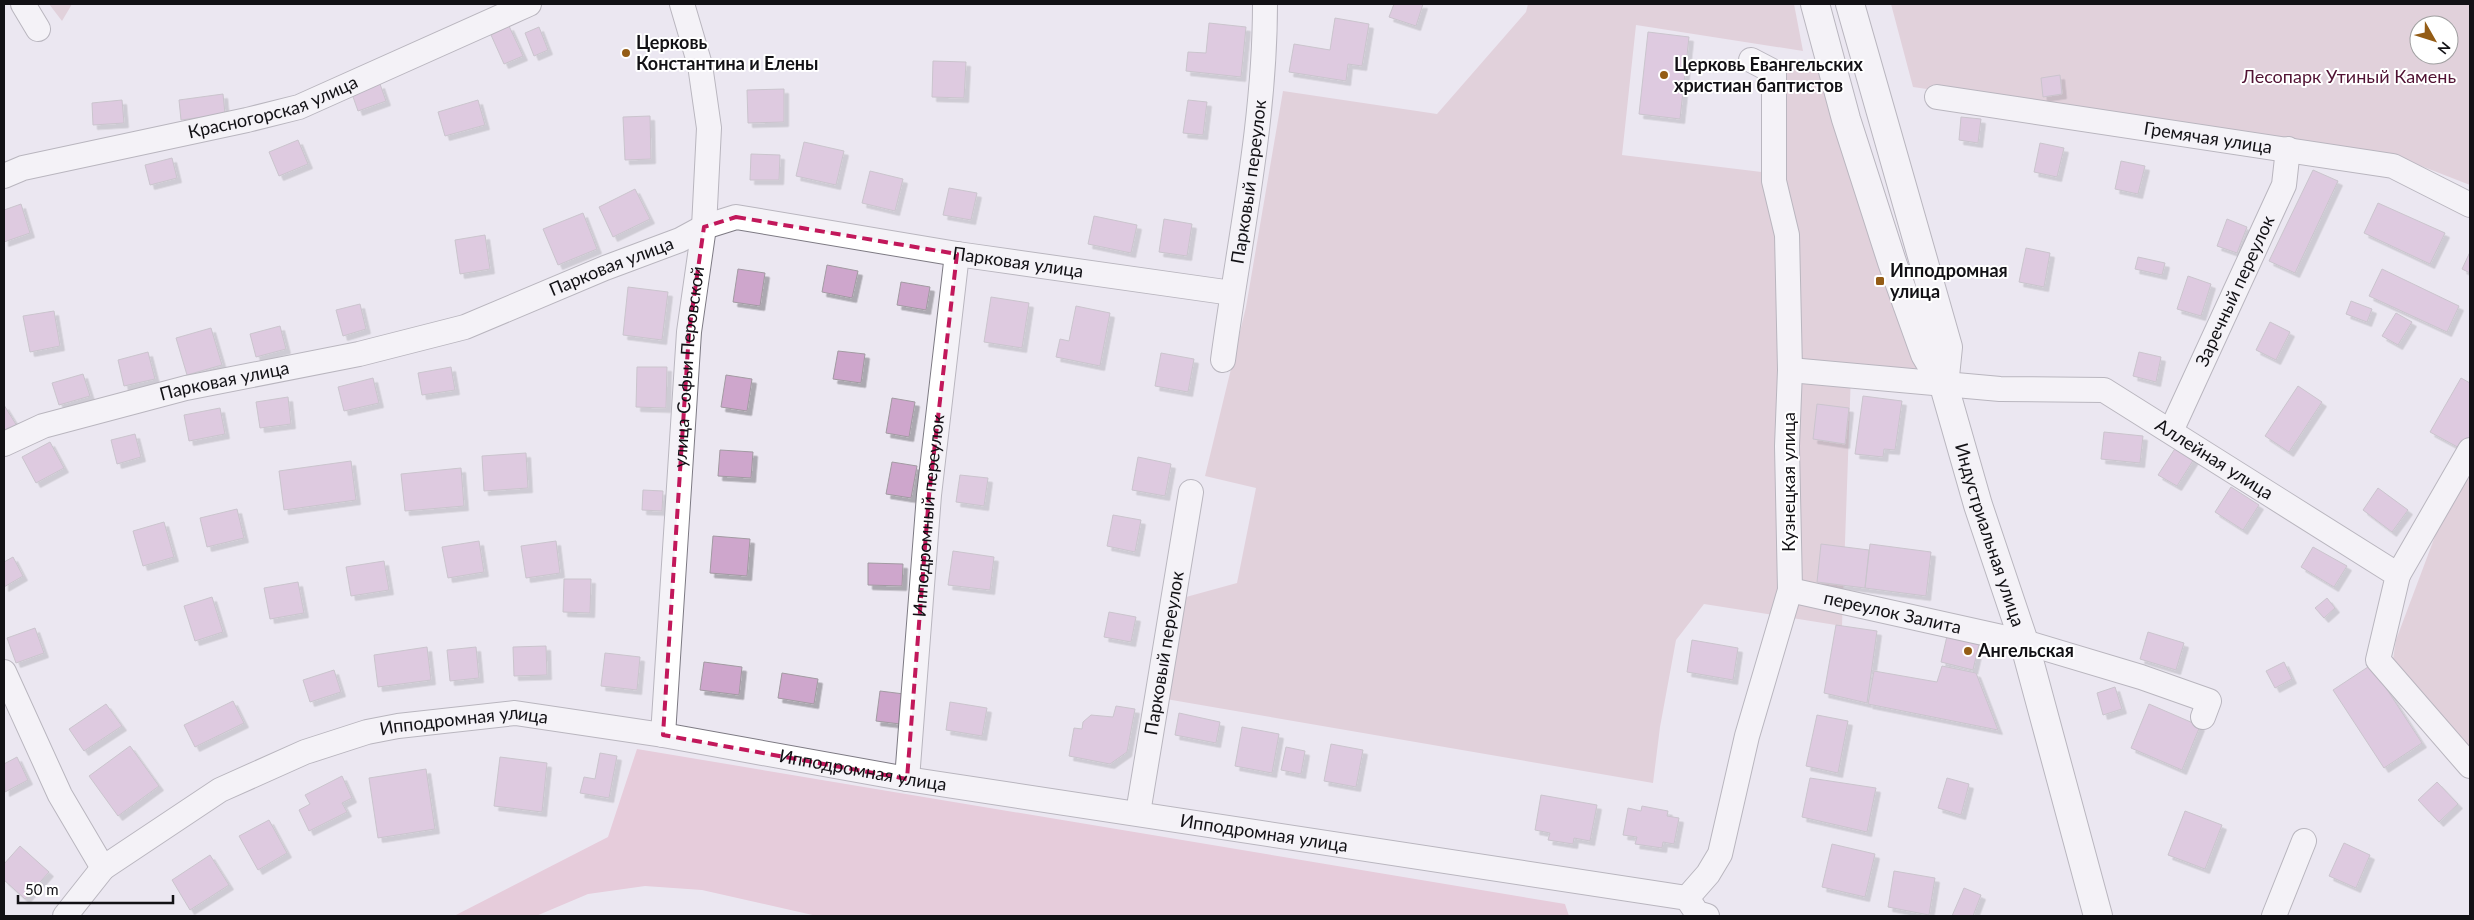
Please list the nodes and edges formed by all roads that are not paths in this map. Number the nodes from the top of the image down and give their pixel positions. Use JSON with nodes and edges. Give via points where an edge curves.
{"nodes":[{"id":1,"x":23,"y":4,"type":"edge"},
{"id":2,"x":529,"y":4,"type":"edge"},
{"id":3,"x":682,"y":4,"type":"edge"},
{"id":4,"x":1265,"y":4,"type":"edge"},
{"id":5,"x":1815,"y":4,"type":"edge"},
{"id":6,"x":1850,"y":4,"type":"edge"},
{"id":7,"x":38,"y":29,"type":"dead end"},
{"id":8,"x":1751,"y":60,"type":"dead end"},
{"id":9,"x":1938,"y":97,"type":"dead end"},
{"id":10,"x":2288,"y":149,"type":"junction"},
{"id":11,"x":4,"y":176,"type":"edge"},
{"id":12,"x":2470,"y":205,"type":"edge"},
{"id":13,"x":704,"y":227,"type":"junction"},
{"id":14,"x":957,"y":254,"type":"junction"},
{"id":15,"x":1232,"y":294,"type":"junction"},
{"id":16,"x":1223,"y":360,"type":"dead end"},
{"id":17,"x":1790,"y":370,"type":"junction"},
{"id":18,"x":1944,"y":386,"type":"junction"},
{"id":19,"x":2170,"y":431,"type":"junction"},
{"id":20,"x":4,"y":444,"type":"edge"},
{"id":21,"x":2470,"y":450,"type":"edge"},
{"id":22,"x":1191,"y":492,"type":"dead end"},
{"id":23,"x":2398,"y":575,"type":"junction"},
{"id":24,"x":1790,"y":590,"type":"junction"},
{"id":25,"x":2024,"y":642,"type":"junction"},
{"id":26,"x":4,"y":672,"type":"edge"},
{"id":27,"x":2203,"y":717,"type":"dead end"},
{"id":28,"x":663,"y":735,"type":"junction"},
{"id":29,"x":2470,"y":766,"type":"edge"},
{"id":30,"x":907,"y":779,"type":"junction"},
{"id":31,"x":1138,"y":813,"type":"junction"},
{"id":32,"x":2304,"y":841,"type":"dead end"},
{"id":33,"x":103,"y":868,"type":"junction"},
{"id":34,"x":1687,"y":898,"type":"junction"},
{"id":35,"x":64,"y":916,"type":"edge"},
{"id":36,"x":1706,"y":916,"type":"edge"},
{"id":37,"x":2098,"y":916,"type":"edge"},
{"id":38,"x":2274,"y":916,"type":"edge"}],
"edges":[{"from":1,"to":7,"type":"street"},
{"from":2,"to":11,"type":"street","name":"Красногорская улица","via":[[299,107],[23,168]]},
{"from":3,"to":13,"type":"street","name":"улица Софьи Перовской","via":[[700,65],[709,128]]},
{"from":4,"to":15,"type":"street","name":"Парковый переулок","via":[[1258,132]]},
{"from":5,"to":18,"type":"street","name":"Индустриальная улица","via":[[1846,119],[1922,346]]},
{"from":6,"to":18,"type":"street","name":"Индустриальная улица","via":[[1948,347]]},
{"from":8,"to":17,"type":"street","name":"Кузнецкая улица","via":[[1774,72],[1774,181],[1786,235]]},
{"from":9,"to":10,"type":"street","name":"Гремячая улица"},
{"from":10,"to":12,"type":"street","name":"Гремячая улица","via":[[2393,166]]},
{"from":10,"to":19,"type":"street","name":"Заречный переулок","via":[[2284,185]]},
{"from":13,"to":14,"type":"street","name":"Парковая улица","via":[[736,218]]},
{"from":13,"to":20,"type":"street","name":"Парковая улица","via":[[680,240],[465,327],[359,354],[186,388],[42,426]]},
{"from":13,"to":28,"type":"street","name":"улица Софьи Перовской","via":[[689,332]]},
{"from":14,"to":15,"type":"street","name":"Парковая улица"},
{"from":14,"to":30,"type":"street","name":"Ипподромный переулок","via":[[929,496]]},
{"from":15,"to":16,"type":"street","name":"Парковый переулок"},
{"from":17,"to":18,"type":"street","name":"Аллейная улица"},
{"from":17,"to":24,"type":"street","name":"Кузнецкая улица","via":[[1787,446]]},
{"from":18,"to":19,"type":"street","name":"Аллейная улица","via":[[2104,390]]},
{"from":18,"to":25,"type":"street","name":"Индустриальная улица","via":[[1978,506]]},
{"from":19,"to":23,"type":"street","name":"Аллейная улица"},
{"from":21,"to":23,"type":"street"},
{"from":22,"to":31,"type":"street","name":"Парковый переулок"},
{"from":23,"to":29,"type":"street","via":[[2378,660]]},
{"from":24,"to":25,"type":"street","name":"переулок Залита"},
{"from":24,"to":34,"type":"street","name":"Кузнецкая улица","via":[[1747,736],[1720,854]]},
{"from":25,"to":27,"type":"street","name":"переулок Залита","via":[[2209,701]]},
{"from":25,"to":37,"type":"street","name":"Индустриальная улица"},
{"from":26,"to":33,"type":"street","via":[[60,794]]},
{"from":28,"to":30,"type":"street","name":"Ипподромная улица"},
{"from":28,"to":33,"type":"street","name":"Ипподромная улица","via":[[515,713],[368,732],[305,752],[220,790]]},
{"from":30,"to":31,"type":"street","name":"Ипподромная улица"},
{"from":31,"to":34,"type":"street","name":"Ипподромная улица"},
{"from":32,"to":38,"type":"street"},
{"from":33,"to":35,"type":"street","name":"Ипподромная улица"},
{"from":34,"to":36,"type":"street","via":[[1697,913]]}]}
